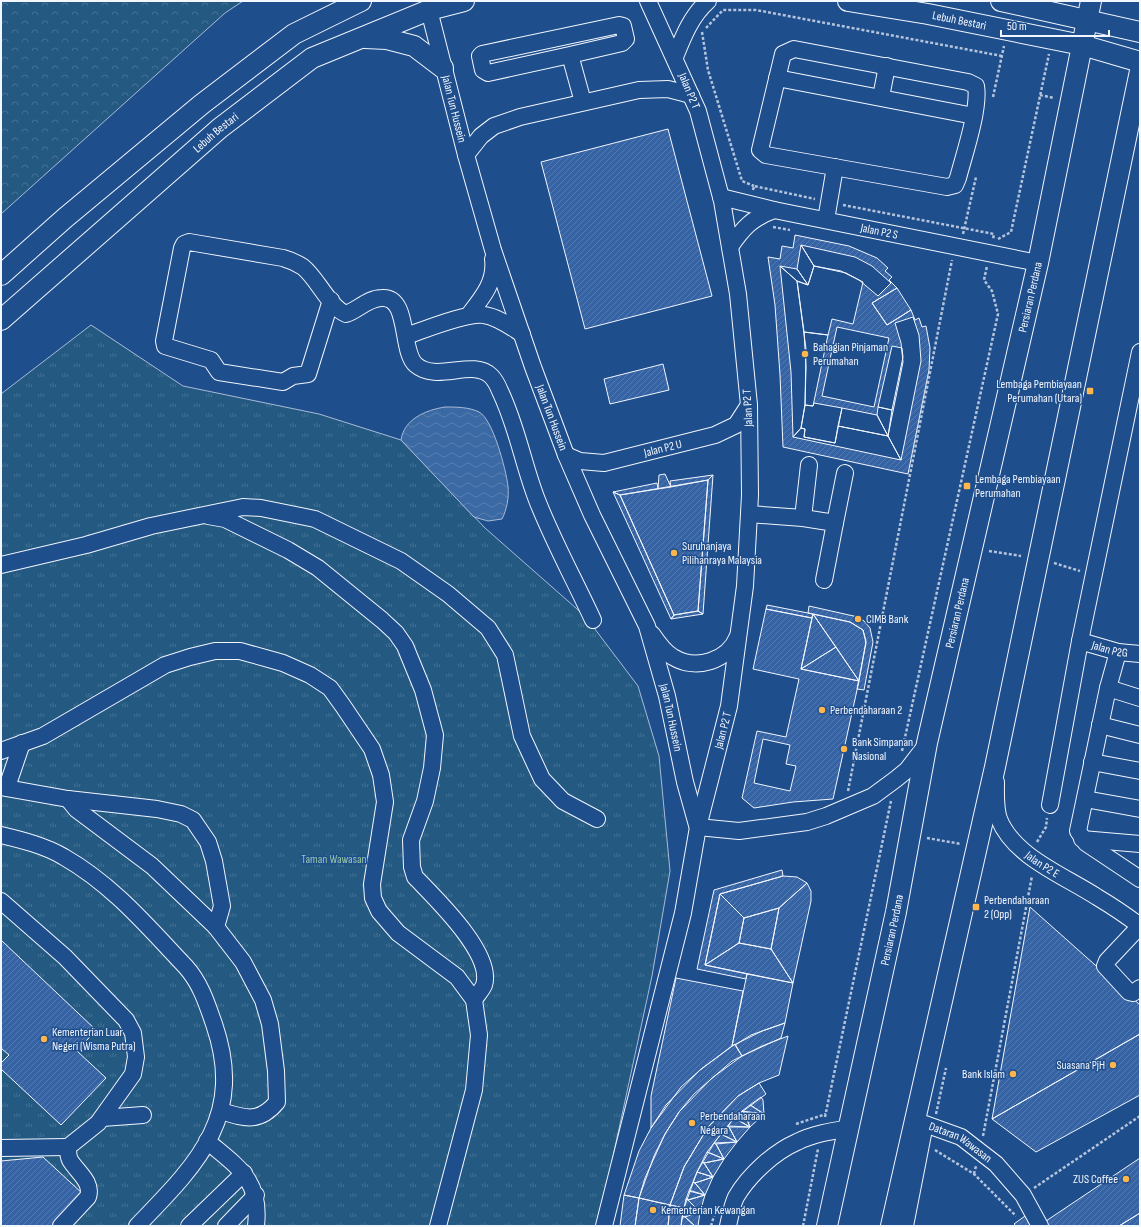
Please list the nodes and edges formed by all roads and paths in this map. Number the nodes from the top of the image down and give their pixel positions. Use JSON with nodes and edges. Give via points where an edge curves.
{"nodes":[{"id":1,"x":361,"y":1,"type":"edge"},
{"id":2,"x":461,"y":1,"type":"edge"},
{"id":3,"x":648,"y":1,"type":"edge"},
{"id":4,"x":708,"y":1,"type":"edge"},
{"id":5,"x":848,"y":1,"type":"edge"},
{"id":6,"x":1001,"y":1,"type":"edge"},
{"id":7,"x":428,"y":6,"type":"edge"},
{"id":8,"x":1089,"y":10,"type":"edge"},
{"id":9,"x":687,"y":27,"type":"junction"},
{"id":10,"x":702,"y":32,"type":"junction"},
{"id":11,"x":1140,"y":32,"type":"edge"},
{"id":12,"x":360,"y":37,"type":"junction"},
{"id":13,"x":1053,"y":39,"type":"junction"},
{"id":14,"x":1082,"y":45,"type":"junction"},
{"id":15,"x":570,"y":55,"type":"junction"},
{"id":16,"x":1002,"y":56,"type":"dead end"},
{"id":17,"x":675,"y":57,"type":"junction"},
{"id":18,"x":1140,"y":62,"type":"edge"},
{"id":19,"x":887,"y":66,"type":"junction"},
{"id":20,"x":443,"y":68,"type":"junction"},
{"id":21,"x":1140,"y":71,"type":"edge"},
{"id":22,"x":777,"y":78,"type":"junction"},
{"id":23,"x":691,"y":95,"type":"junction"},
{"id":24,"x":880,"y":98,"type":"junction"},
{"id":25,"x":582,"y":102,"type":"junction"},
{"id":26,"x":974,"y":116,"type":"junction"},
{"id":27,"x":466,"y":155,"type":"junction"},
{"id":28,"x":835,"y":167,"type":"junction"},
{"id":29,"x":754,"y":186,"type":"junction"},
{"id":30,"x":721,"y":196,"type":"junction"},
{"id":31,"x":829,"y":202,"type":"junction"},
{"id":32,"x":751,"y":204,"type":"junction"},
{"id":33,"x":774,"y":210,"type":"junction"},
{"id":34,"x":826,"y":220,"type":"junction"},
{"id":35,"x":490,"y":239,"type":"junction"},
{"id":36,"x":955,"y":246,"type":"junction"},
{"id":37,"x":730,"y":247,"type":"junction"},
{"id":38,"x":991,"y":248,"type":"junction"},
{"id":39,"x":1038,"y":263,"type":"junction"},
{"id":40,"x":1,"y":275,"type":"edge"},
{"id":41,"x":331,"y":300,"type":"junction"},
{"id":42,"x":468,"y":316,"type":"junction"},
{"id":43,"x":1,"y":320,"type":"edge"},
{"id":44,"x":522,"y":334,"type":"junction"},
{"id":45,"x":406,"y":336,"type":"junction"},
{"id":46,"x":1140,"y":352,"type":"edge"},
{"id":47,"x":749,"y":405,"type":"junction"},
{"id":48,"x":566,"y":455,"type":"junction"},
{"id":49,"x":809,"y":465,"type":"dead end"},
{"id":50,"x":844,"y":473,"type":"dead end"},
{"id":51,"x":749,"y":514,"type":"junction"},
{"id":52,"x":204,"y":515,"type":"junction"},
{"id":53,"x":803,"y":518,"type":"junction"},
{"id":54,"x":835,"y":523,"type":"junction"},
{"id":55,"x":973,"y":548,"type":"junction"},
{"id":56,"x":1044,"y":561,"type":"junction"},
{"id":57,"x":1,"y":565,"type":"edge"},
{"id":58,"x":1094,"y":574,"type":"junction"},
{"id":59,"x":824,"y":580,"type":"dead end"},
{"id":60,"x":593,"y":620,"type":"dead end"},
{"id":61,"x":647,"y":626,"type":"junction"},
{"id":62,"x":740,"y":633,"type":"junction"},
{"id":63,"x":1080,"y":641,"type":"junction"},
{"id":64,"x":1118,"y":652,"type":"junction"},
{"id":65,"x":1140,"y":654,"type":"edge"},
{"id":66,"x":1108,"y":688,"type":"junction"},
{"id":67,"x":1140,"y":698,"type":"edge"},
{"id":68,"x":1100,"y":726,"type":"junction"},
{"id":69,"x":1140,"y":735,"type":"edge"},
{"id":70,"x":22,"y":743,"type":"junction"},
{"id":71,"x":928,"y":743,"type":"junction"},
{"id":72,"x":1,"y":751,"type":"edge"},
{"id":73,"x":1092,"y":762,"type":"junction"},
{"id":74,"x":995,"y":767,"type":"junction"},
{"id":75,"x":1140,"y":771,"type":"edge"},
{"id":76,"x":896,"y":779,"type":"junction"},
{"id":77,"x":4,"y":787,"type":"edge"},
{"id":78,"x":68,"y":799,"type":"junction"},
{"id":79,"x":1084,"y":800,"type":"junction"},
{"id":80,"x":1050,"y":805,"type":"joint"},
{"id":81,"x":844,"y":809,"type":"junction"},
{"id":82,"x":1140,"y":809,"type":"edge"},
{"id":83,"x":597,"y":818,"type":"dead end"},
{"id":84,"x":698,"y":826,"type":"junction"},
{"id":85,"x":911,"y":834,"type":"junction"},
{"id":86,"x":1,"y":835,"type":"edge"},
{"id":87,"x":1082,"y":839,"type":"junction"},
{"id":88,"x":1140,"y":844,"type":"edge"},
{"id":89,"x":1034,"y":847,"type":"dead end"},
{"id":90,"x":977,"y":848,"type":"junction"},
{"id":91,"x":1032,"y":872,"type":"dead end"},
{"id":92,"x":1140,"y":878,"type":"edge"},
{"id":93,"x":1,"y":902,"type":"edge"},
{"id":94,"x":1140,"y":926,"type":"edge"},
{"id":95,"x":216,"y":927,"type":"junction"},
{"id":96,"x":1140,"y":988,"type":"edge"},
{"id":97,"x":474,"y":1000,"type":"junction"},
{"id":98,"x":221,"y":1111,"type":"junction"},
{"id":99,"x":143,"y":1115,"type":"dead end"},
{"id":100,"x":1140,"y":1116,"type":"edge"},
{"id":101,"x":102,"y":1118,"type":"junction"},
{"id":102,"x":850,"y":1128,"type":"junction"},
{"id":103,"x":822,"y":1133,"type":"junction"},
{"id":104,"x":207,"y":1141,"type":"junction"},
{"id":105,"x":68,"y":1147,"type":"junction"},
{"id":106,"x":1,"y":1148,"type":"edge"},
{"id":107,"x":929,"y":1148,"type":"dead end"},
{"id":108,"x":979,"y":1151,"type":"junction"},
{"id":109,"x":244,"y":1173,"type":"junction"},
{"id":110,"x":974,"y":1174,"type":"junction"},
{"id":111,"x":256,"y":1195,"type":"junction"},
{"id":112,"x":1023,"y":1195,"type":"junction"},
{"id":113,"x":1020,"y":1220,"type":"dead end"},
{"id":114,"x":61,"y":1226,"type":"edge"},
{"id":115,"x":137,"y":1226,"type":"edge"},
{"id":116,"x":189,"y":1226,"type":"edge"},
{"id":117,"x":226,"y":1226,"type":"edge"},
{"id":118,"x":256,"y":1226,"type":"edge"},
{"id":119,"x":438,"y":1226,"type":"edge"},
{"id":120,"x":604,"y":1226,"type":"edge"},
{"id":121,"x":728,"y":1226,"type":"edge"},
{"id":122,"x":803,"y":1226,"type":"edge"},
{"id":123,"x":827,"y":1226,"type":"edge"},
{"id":124,"x":891,"y":1226,"type":"edge"},
{"id":125,"x":905,"y":1226,"type":"edge"},
{"id":126,"x":1040,"y":1226,"type":"edge"}],
"edges":[{"from":1,"to":40,"type":"main road","via":[[294,34],[208,100],[65,218]]},
{"from":2,"to":7,"type":"main road","name":"Lebuh Bestari"},
{"from":3,"to":17,"type":"street","name":"Jalan P2 T"},
{"from":4,"to":9,"type":"street"},
{"from":5,"to":13,"type":"main road","name":"Lebuh Bestari"},
{"from":6,"to":8,"type":"main road"},
{"from":7,"to":12,"type":"main road","name":"Lebuh Bestari"},
{"from":7,"to":20,"type":"street","name":"Jalan Tun Hussein"},
{"from":8,"to":11,"type":"main road"},
{"from":8,"to":14,"type":"main road","name":"Persiaran Perdana"},
{"from":9,"to":10,"type":"path"},
{"from":9,"to":17,"type":"street"},
{"from":10,"to":16,"type":"path","via":[[723,10],[756,10]]},
{"from":10,"to":29,"type":"path","via":[[708,70],[742,181]]},
{"from":12,"to":20,"type":"main road","via":[[387,39],[414,46]]},
{"from":12,"to":43,"type":"main road","name":"Lebuh Bestari","via":[[312,58],[220,128]]},
{"from":13,"to":14,"type":"main road","name":"Lebuh Bestari"},
{"from":13,"to":38,"type":"path","via":[[1010,232]]},
{"from":14,"to":18,"type":"main road","name":"Lebuh Bestari"},
{"from":14,"to":39,"type":"main road","name":"Persiaran Perdana"},
{"from":15,"to":15,"type":"street","via":[[488,73],[483,70],[480,56],[612,26],[623,26],[626,39],[622,43]]},
{"from":15,"to":25,"type":"street"},
{"from":17,"to":23,"type":"street","name":"Jalan P2 T"},
{"from":19,"to":22,"type":"street","via":[[794,48],[783,54]]},
{"from":19,"to":24,"type":"street"},
{"from":19,"to":26,"type":"street","via":[[968,82],[976,86],[978,93]]},
{"from":20,"to":27,"type":"street","name":"Jalan Tun Hussein"},
{"from":21,"to":56,"type":"main road"},
{"from":22,"to":24,"type":"street"},
{"from":22,"to":28,"type":"street","via":[[760,150],[766,154]]},
{"from":23,"to":25,"type":"street","via":[[668,89],[639,90]]},
{"from":23,"to":30,"type":"street","name":"Jalan P2 T"},
{"from":24,"to":26,"type":"street"},
{"from":25,"to":27,"type":"street","via":[[494,126],[481,136]]},
{"from":26,"to":28,"type":"street","via":[[958,178],[955,185],[947,188]]},
{"from":27,"to":35,"type":"street","name":"Jalan Tun Hussein"},
{"from":28,"to":31,"type":"street"},
{"from":29,"to":31,"type":"path"},
{"from":29,"to":32,"type":"path"},
{"from":30,"to":32,"type":"street","name":"Jalan P2 S"},
{"from":30,"to":37,"type":"street","name":"Jalan P2 T"},
{"from":31,"to":34,"type":"street"},
{"from":31,"to":38,"type":"path","via":[[994,234]]},
{"from":32,"to":33,"type":"street","name":"Jalan P2 S"},
{"from":33,"to":34,"type":"street","name":"Jalan P2 S"},
{"from":33,"to":37,"type":"street","via":[[758,216],[745,227]]},
{"from":34,"to":36,"type":"street","name":"Jalan P2 S"},
{"from":35,"to":42,"type":"street","via":[[494,267],[490,286]]},
{"from":35,"to":44,"type":"street","name":"Jalan Tun Hussein"},
{"from":36,"to":38,"type":"street","name":"Jalan P2 S"},
{"from":36,"to":81,"type":"path"},
{"from":37,"to":47,"type":"street","name":"Jalan P2 T","via":[[738,294]]},
{"from":38,"to":39,"type":"street","name":"Jalan P2 S"},
{"from":38,"to":76,"type":"path","via":[[984,280],[992,291],[998,314]]},
{"from":39,"to":55,"type":"main road","name":"Persiaran Perdana"},
{"from":41,"to":41,"type":"street","via":[[304,268],[294,262],[189,242],[182,248],[165,346],[211,360],[219,372],[283,382],[293,376],[308,374]]},
{"from":41,"to":45,"type":"street","via":[[346,314],[373,300],[390,299],[396,304]]},
{"from":42,"to":44,"type":"street","via":[[483,315],[501,321]]},
{"from":42,"to":45,"type":"street"},
{"from":44,"to":48,"type":"street","name":"Jalan Tun Hussein"},
{"from":45,"to":60,"type":"street","via":[[410,356],[415,365],[422,369],[433,372],[478,369],[491,375],[495,381],[507,406],[536,499]]},
{"from":46,"to":58,"type":"street"},
{"from":47,"to":48,"type":"street","name":"Jalan P2 U","via":[[736,425],[726,431],[701,438],[604,463],[580,461]]},
{"from":47,"to":51,"type":"street","name":"Jalan P2 T"},
{"from":48,"to":61,"type":"street","name":"Jalan Tun Hussein","via":[[592,515]]},
{"from":49,"to":53,"type":"street"},
{"from":50,"to":54,"type":"street"},
{"from":51,"to":53,"type":"street"},
{"from":51,"to":62,"type":"street","name":"Jalan P2 T"},
{"from":52,"to":57,"type":"street"},
{"from":52,"to":83,"type":"street","via":[[243,508],[261,508],[315,519],[401,561],[448,594],[488,628],[505,655],[522,736],[542,779],[563,801]]},
{"from":52,"to":97,"type":"street","via":[[225,520],[288,550],[318,568],[382,620],[405,646],[423,690],[435,735],[425,801],[411,840],[412,867],[415,877],[459,924],[484,963],[484,984]]},
{"from":53,"to":54,"type":"street"},
{"from":54,"to":59,"type":"street"},
{"from":55,"to":56,"type":"path"},
{"from":55,"to":71,"type":"main road","name":"Persiaran Perdana"},
{"from":56,"to":58,"type":"path"},
{"from":56,"to":74,"type":"main road"},
{"from":58,"to":63,"type":"street"},
{"from":61,"to":62,"type":"street","via":[[662,649],[673,657],[699,664],[713,661],[725,654],[734,645]]},
{"from":61,"to":84,"type":"street","name":"Jalan Tun Hussein","via":[[667,696],[685,782]]},
{"from":62,"to":84,"type":"street","name":"Jalan P2 T","via":[[729,706]]},
{"from":63,"to":64,"type":"street","name":"Jalan P2G"},
{"from":63,"to":80,"type":"street"},
{"from":64,"to":65,"type":"street","name":"Jalan P2G"},
{"from":64,"to":66,"type":"street"},
{"from":66,"to":67,"type":"street"},
{"from":66,"to":68,"type":"street"},
{"from":68,"to":69,"type":"street"},
{"from":68,"to":73,"type":"street"},
{"from":70,"to":72,"type":"street"},
{"from":70,"to":77,"type":"street"},
{"from":70,"to":97,"type":"street","via":[[43,736],[165,665],[196,655],[215,651],[240,652],[283,663],[310,675],[330,688],[344,706],[372,749],[381,775],[385,802],[372,884],[373,898],[379,911],[398,933],[457,977]]},
{"from":71,"to":76,"type":"street","via":[[907,770]]},
{"from":71,"to":85,"type":"main road","name":"Persiaran Perdana"},
{"from":73,"to":75,"type":"street"},
{"from":73,"to":79,"type":"street"},
{"from":74,"to":90,"type":"main road"},
{"from":74,"to":94,"type":"street","name":"Jalan P2 E","via":[[999,818],[1009,836],[1045,866]]},
{"from":76,"to":81,"type":"street","via":[[872,796]]},
{"from":76,"to":103,"type":"path"},
{"from":77,"to":78,"type":"street"},
{"from":78,"to":95,"type":"street","via":[[76,809],[152,866]]},
{"from":78,"to":95,"type":"street","via":[[157,809],[181,814],[193,820],[208,842],[214,861],[222,906]]},
{"from":79,"to":82,"type":"street"},
{"from":79,"to":87,"type":"street","via":[[1078,832]]},
{"from":80,"to":89,"type":"path","via":[[1046,827]]},
{"from":81,"to":84,"type":"street","via":[[807,822],[738,831]]},
{"from":84,"to":120,"type":"street","name":"Jalan P2 T","via":[[683,913]]},
{"from":85,"to":90,"type":"path"},
{"from":85,"to":102,"type":"main road","name":"Persiaran Perdana"},
{"from":86,"to":98,"type":"street","via":[[64,856],[102,883],[124,901],[195,977],[204,994],[224,1062]]},
{"from":87,"to":88,"type":"street"},
{"from":87,"to":92,"type":"street"},
{"from":90,"to":124,"type":"main road"},
{"from":91,"to":108,"type":"path"},
{"from":93,"to":101,"type":"street","via":[[65,956],[126,1020],[133,1033],[136,1057],[133,1074]]},
{"from":94,"to":96,"type":"street","via":[[1105,966],[1129,992],[1133,993]]},
{"from":95,"to":98,"type":"street","via":[[243,962],[263,1000],[270,1024],[278,1094],[277,1102],[272,1109],[255,1117],[246,1118]]},
{"from":97,"to":119,"type":"street","via":[[478,1034],[474,1090]]},
{"from":98,"to":104,"type":"street"},
{"from":99,"to":101,"type":"street"},
{"from":100,"to":112,"type":"path"},
{"from":101,"to":105,"type":"street"},
{"from":102,"to":103,"type":"street"},
{"from":102,"to":123,"type":"main road","name":"Persiaran Perdana"},
{"from":103,"to":121,"type":"street","via":[[796,1142],[770,1159],[752,1176],[736,1197]]},
{"from":103,"to":122,"type":"path"},
{"from":104,"to":109,"type":"street"},
{"from":104,"to":115,"type":"street","via":[[196,1161]]},
{"from":105,"to":106,"type":"street"},
{"from":105,"to":114,"type":"street","via":[[69,1158],[90,1191],[88,1197]]},
{"from":107,"to":110,"type":"path"},
{"from":108,"to":110,"type":"path"},
{"from":108,"to":112,"type":"street","name":"Dataran Wawasan","via":[[996,1164]]},
{"from":108,"to":125,"type":"street","name":"Dataran Wawasan","via":[[961,1137],[925,1124]]},
{"from":109,"to":111,"type":"street"},
{"from":109,"to":116,"type":"street"},
{"from":110,"to":113,"type":"path"},
{"from":111,"to":117,"type":"street"},
{"from":111,"to":118,"type":"street"},
{"from":112,"to":126,"type":"street","name":"Dataran Wawasan"}]}
